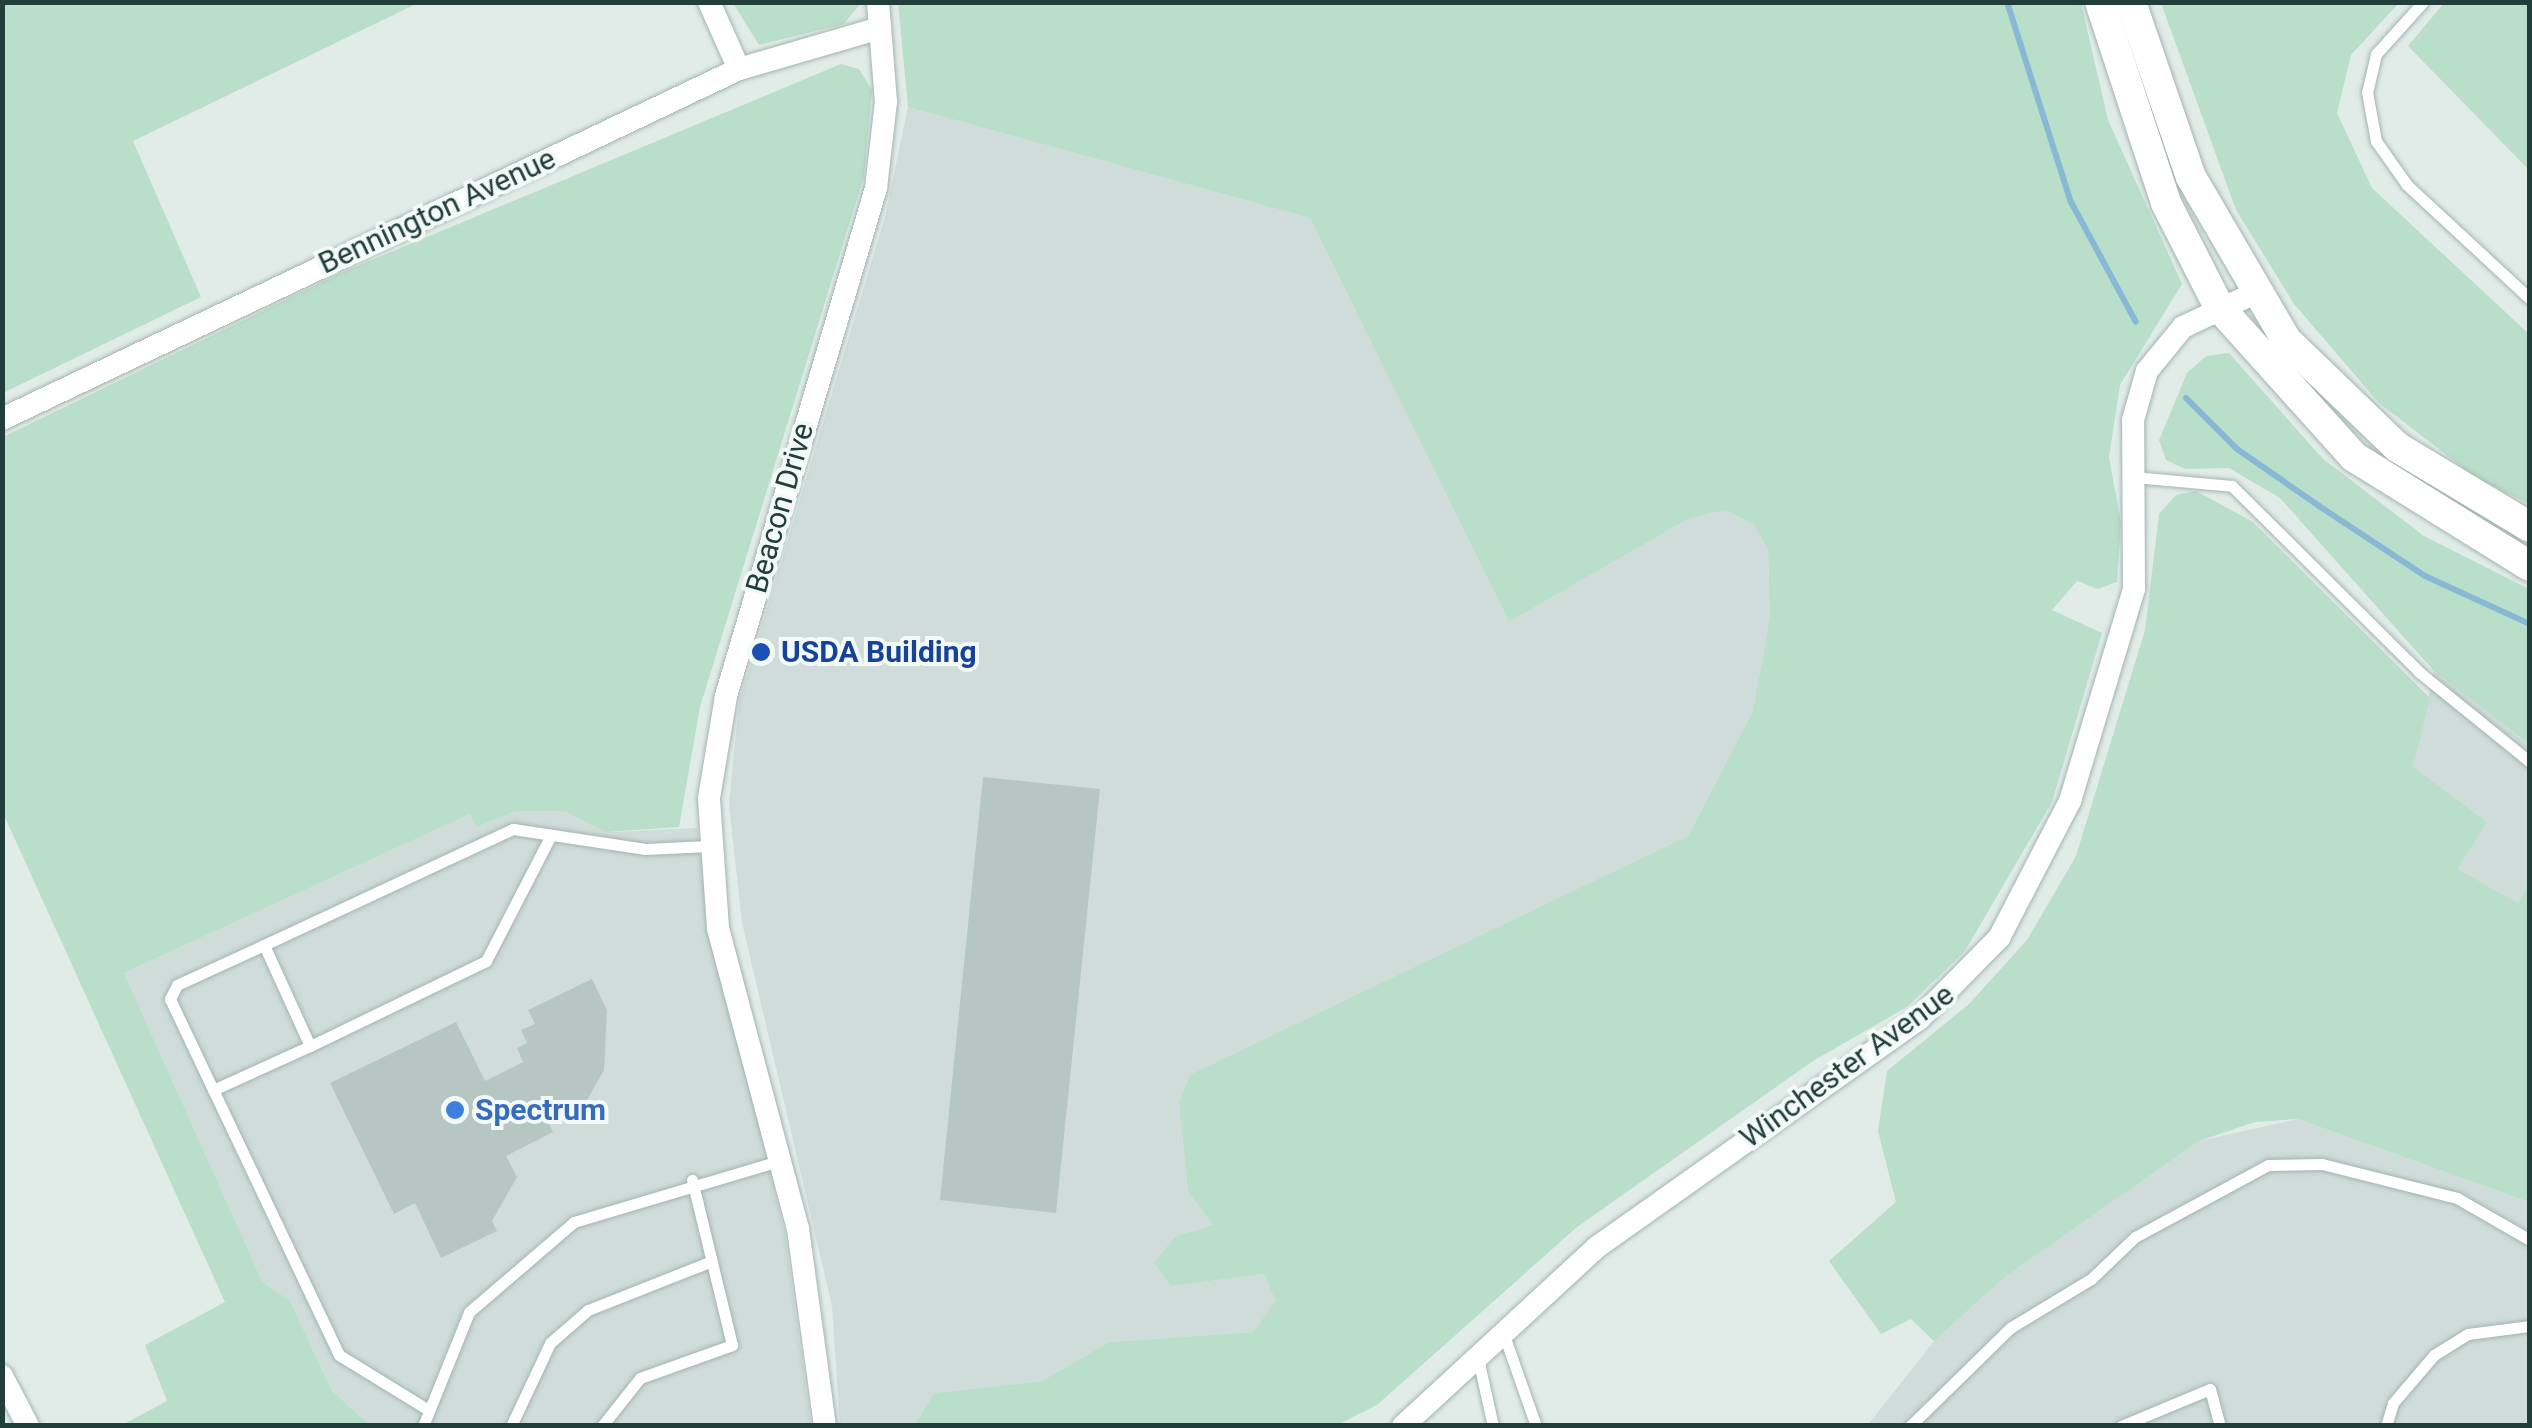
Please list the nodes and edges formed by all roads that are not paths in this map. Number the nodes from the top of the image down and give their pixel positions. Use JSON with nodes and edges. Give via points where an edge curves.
{"nodes":[{"id":1,"x":709,"y":2,"type":"edge"},
{"id":2,"x":878,"y":2,"type":"edge"},
{"id":3,"x":2100,"y":2,"type":"edge"},
{"id":4,"x":2130,"y":2,"type":"edge"},
{"id":5,"x":2424,"y":2,"type":"edge"},
{"id":6,"x":880,"y":28,"type":"junction"},
{"id":7,"x":739,"y":69,"type":"junction"},
{"id":8,"x":2254,"y":294,"type":"junction"},
{"id":9,"x":2530,"y":299,"type":"edge"},
{"id":10,"x":2219,"y":308,"type":"junction"},
{"id":11,"x":2,"y":419,"type":"edge"},
{"id":12,"x":2132,"y":477,"type":"junction"},
{"id":13,"x":2530,"y":527,"type":"edge"},
{"id":14,"x":2530,"y":566,"type":"edge"},
{"id":15,"x":2530,"y":762,"type":"edge"},
{"id":16,"x":551,"y":835,"type":"junction"},
{"id":17,"x":709,"y":846,"type":"junction"},
{"id":18,"x":264,"y":945,"type":"junction"},
{"id":19,"x":310,"y":1046,"type":"junction"},
{"id":20,"x":213,"y":1090,"type":"junction"},
{"id":21,"x":782,"y":1160,"type":"junction"},
{"id":22,"x":692,"y":1180,"type":"junction"},
{"id":23,"x":2530,"y":1240,"type":"edge"},
{"id":24,"x":712,"y":1260,"type":"junction"},
{"id":25,"x":2530,"y":1326,"type":"edge"},
{"id":26,"x":1505,"y":1338,"type":"junction"},
{"id":27,"x":1479,"y":1363,"type":"junction"},
{"id":28,"x":2,"y":1376,"type":"edge"},
{"id":29,"x":425,"y":1408,"type":"junction"},
{"id":30,"x":28,"y":1426,"type":"edge"},
{"id":31,"x":422,"y":1426,"type":"edge"},
{"id":32,"x":510,"y":1426,"type":"edge"},
{"id":33,"x":602,"y":1426,"type":"edge"},
{"id":34,"x":825,"y":1426,"type":"edge"},
{"id":35,"x":1403,"y":1426,"type":"edge"},
{"id":36,"x":1494,"y":1426,"type":"edge"},
{"id":37,"x":1536,"y":1426,"type":"edge"},
{"id":38,"x":1910,"y":1426,"type":"edge"},
{"id":39,"x":2121,"y":1426,"type":"edge"},
{"id":40,"x":2220,"y":1426,"type":"edge"},
{"id":41,"x":2386,"y":1426,"type":"edge"}],
"edges":[{"from":1,"to":7,"type":"street"},
{"from":2,"to":6,"type":"street","name":"Beacon Drive"},
{"from":3,"to":10,"type":"main road","via":[[2166,203]]},
{"from":4,"to":8,"type":"main road","via":[[2191,176]]},
{"from":5,"to":9,"type":"lane","via":[[2376,54],[2367,92],[2376,142],[2408,185]]},
{"from":6,"to":7,"type":"street","name":"Bennington Avenue"},
{"from":6,"to":17,"type":"street","name":"Beacon Drive","via":[[886,102],[876,188],[726,696]]},
{"from":7,"to":11,"type":"street","name":"Bennington Avenue"},
{"from":8,"to":10,"type":"street","name":"Winchester Avenue"},
{"from":8,"to":13,"type":"main road","via":[[2367,422],[2451,485]]},
{"from":10,"to":12,"type":"street","name":"Winchester Avenue","via":[[2162,344],[2147,371],[2133,420]]},
{"from":10,"to":14,"type":"main road","via":[[2354,457]]},
{"from":12,"to":15,"type":"lane","via":[[2232,486],[2419,672]]},
{"from":12,"to":26,"type":"street","name":"Winchester Avenue","via":[[2134,590],[2070,801],[1998,938],[1919,1019],[1597,1246]]},
{"from":16,"to":17,"type":"lane","via":[[645,849]]},
{"from":16,"to":18,"type":"lane","via":[[514,830]]},
{"from":16,"to":19,"type":"lane","via":[[486,961]]},
{"from":17,"to":21,"type":"street","name":"Beacon Drive","via":[[718,928]]},
{"from":18,"to":19,"type":"lane"},
{"from":18,"to":20,"type":"lane","via":[[177,985],[170,999]]},
{"from":19,"to":20,"type":"lane"},
{"from":20,"to":29,"type":"lane","via":[[339,1355]]},
{"from":21,"to":22,"type":"lane"},
{"from":21,"to":34,"type":"street","name":"Beacon Drive"},
{"from":22,"to":24,"type":"lane"},
{"from":22,"to":29,"type":"lane","via":[[574,1222],[495,1284],[454,1340]]},
{"from":23,"to":38,"type":"lane","via":[[2457,1198],[2322,1164],[2268,1165],[2152,1226],[2069,1296],[2010,1328]]},
{"from":24,"to":32,"type":"lane","via":[[588,1310],[550,1343]]},
{"from":24,"to":33,"type":"lane","via":[[732,1345],[640,1378]]},
{"from":25,"to":41,"type":"lane","via":[[2468,1334],[2434,1355],[2392,1403]]},
{"from":26,"to":27,"type":"street","name":"Winchester Avenue"},
{"from":26,"to":37,"type":"lane"},
{"from":27,"to":35,"type":"street","name":"Winchester Avenue"},
{"from":27,"to":36,"type":"lane"},
{"from":28,"to":30,"type":"street"},
{"from":29,"to":31,"type":"lane"},
{"from":39,"to":40,"type":"lane","via":[[2210,1390]]}]}
